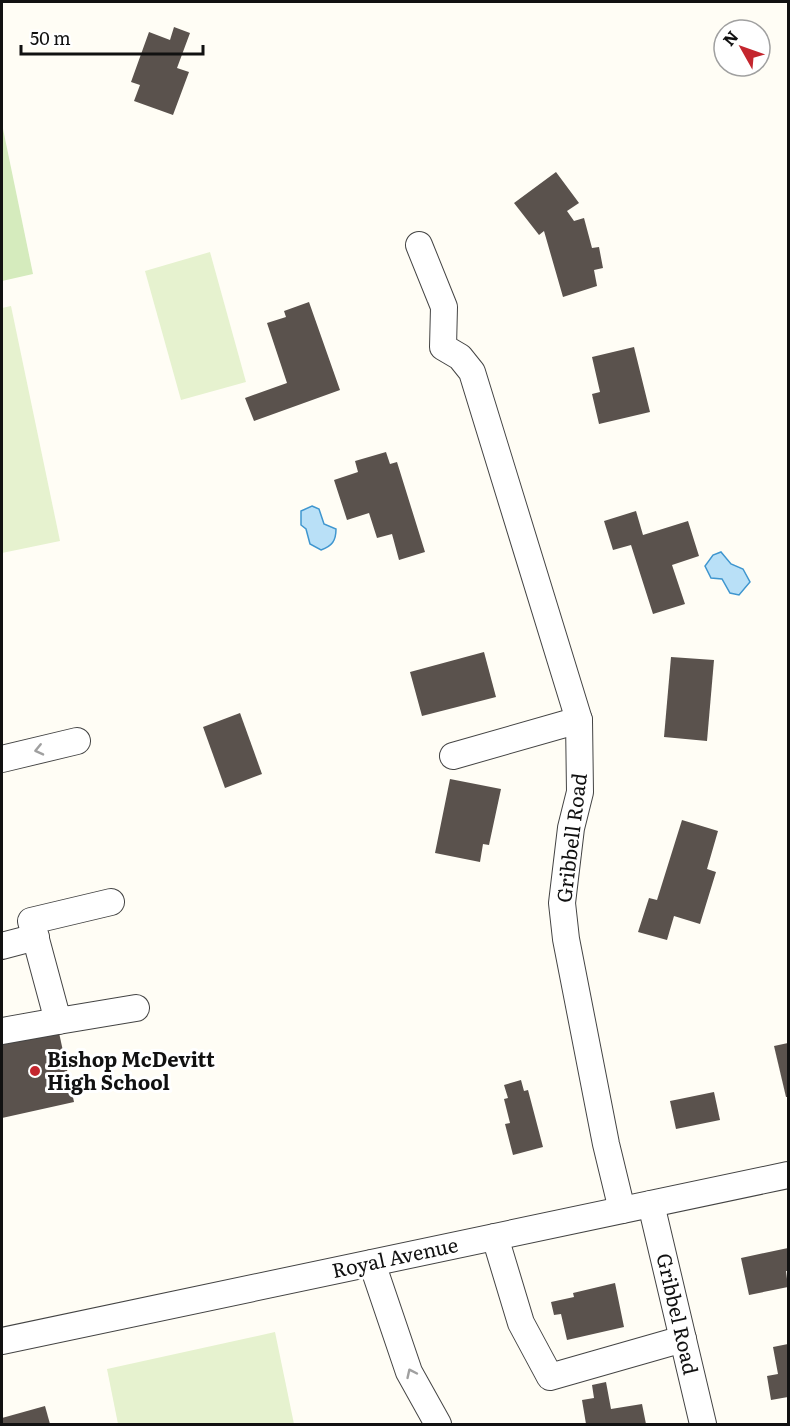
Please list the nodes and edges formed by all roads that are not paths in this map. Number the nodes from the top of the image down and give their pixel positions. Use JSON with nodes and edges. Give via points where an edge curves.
{"nodes":[{"id":1,"x":419,"y":245,"type":"dead end"},
{"id":2,"x":579,"y":720,"type":"junction"},
{"id":3,"x":77,"y":741,"type":"dead end"},
{"id":4,"x":453,"y":756,"type":"dead end"},
{"id":5,"x":2,"y":759,"type":"edge"},
{"id":6,"x":111,"y":902,"type":"dead end"},
{"id":7,"x":36,"y":937,"type":"junction"},
{"id":8,"x":2,"y":946,"type":"edge"},
{"id":9,"x":136,"y":1008,"type":"dead end"},
{"id":10,"x":58,"y":1021,"type":"junction"},
{"id":11,"x":2,"y":1031,"type":"edge"},
{"id":12,"x":789,"y":1175,"type":"edge"},
{"id":13,"x":651,"y":1204,"type":"junction"},
{"id":14,"x":622,"y":1210,"type":"junction"},
{"id":15,"x":495,"y":1237,"type":"junction"},
{"id":16,"x":372,"y":1263,"type":"junction"},
{"id":17,"x":683,"y":1339,"type":"junction"},
{"id":18,"x":2,"y":1341,"type":"edge"},
{"id":19,"x":438,"y":1425,"type":"edge"},
{"id":20,"x":703,"y":1425,"type":"edge"}],
"edges":[{"from":1,"to":2,"type":"street","name":"Gribbell Road","via":[[444,308],[443,347],[460,357],[472,372]]},
{"from":2,"to":4,"type":"street"},
{"from":2,"to":14,"type":"street","name":"Gribbell Road","via":[[580,792],[571,828],[562,903],[606,1144]]},
{"from":3,"to":5,"type":"street","one_way":true},
{"from":6,"to":7,"type":"street","via":[[31,921]]},
{"from":7,"to":8,"type":"street"},
{"from":7,"to":10,"type":"street"},
{"from":9,"to":10,"type":"street"},
{"from":10,"to":11,"type":"street"},
{"from":12,"to":13,"type":"street","name":"Royal Avenue"},
{"from":13,"to":14,"type":"street","name":"Royal Avenue"},
{"from":13,"to":17,"type":"street","name":"Gribbel Road"},
{"from":14,"to":15,"type":"street","name":"Royal Avenue"},
{"from":15,"to":16,"type":"street","name":"Royal Avenue"},
{"from":15,"to":17,"type":"street","via":[[521,1323],[550,1377]]},
{"from":16,"to":18,"type":"street","name":"Royal Avenue"},
{"from":19,"to":16,"type":"street","one_way":true,"via":[[409,1372]]},
{"from":17,"to":20,"type":"street","name":"Gribbel Road"}]}
